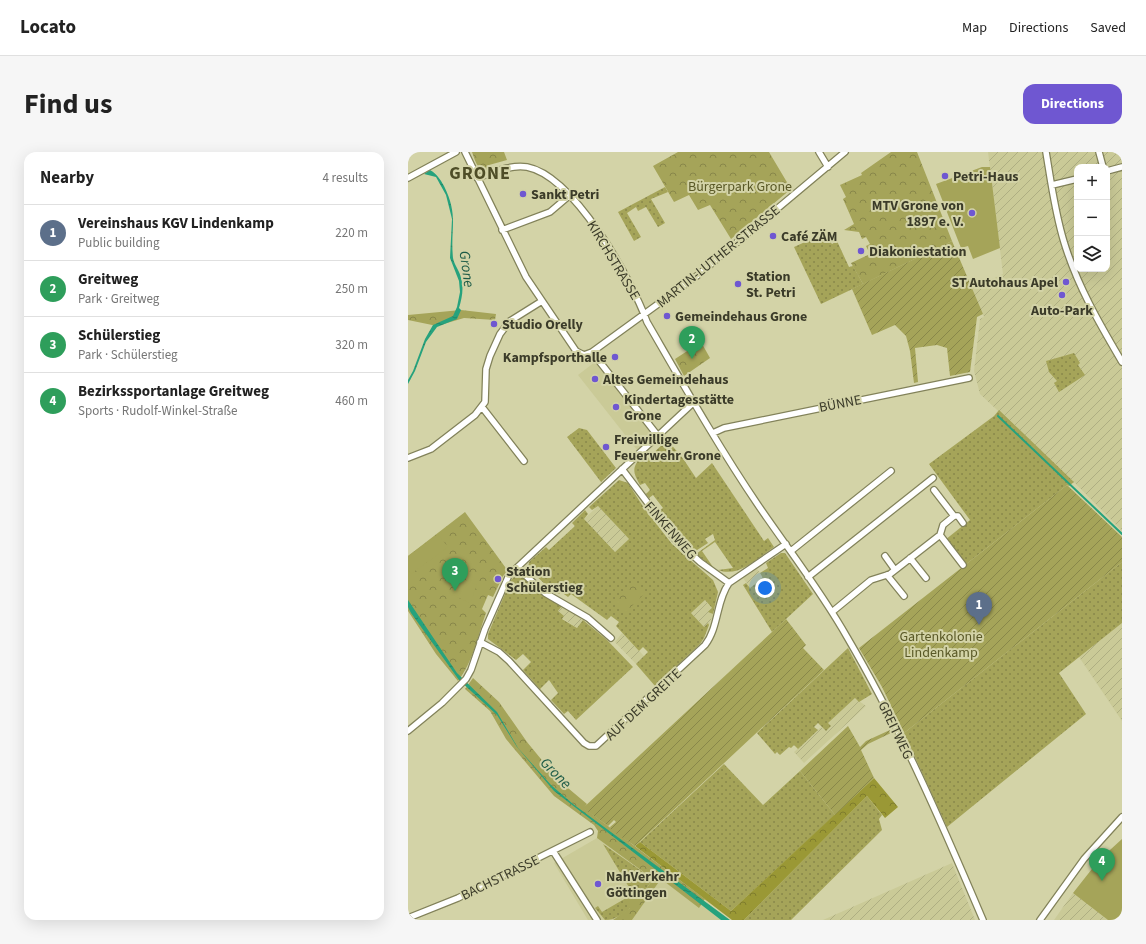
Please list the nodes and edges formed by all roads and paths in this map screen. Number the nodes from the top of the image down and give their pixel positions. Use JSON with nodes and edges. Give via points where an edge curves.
{"nodes":[{"id":1,"x":456,"y":152,"type":"edge"},
{"id":2,"x":466,"y":152,"type":"edge"},
{"id":3,"x":819,"y":152,"type":"edge"},
{"id":4,"x":845,"y":152,"type":"edge"},
{"id":5,"x":1046,"y":152,"type":"edge"},
{"id":6,"x":1099,"y":152,"type":"edge"},
{"id":7,"x":1102,"y":164,"type":"edge"},
{"id":8,"x":1122,"y":166,"type":"edge"},
{"id":9,"x":828,"y":167,"type":"junction"},
{"id":10,"x":1110,"y":170,"type":"edge"},
{"id":11,"x":408,"y":178,"type":"edge"},
{"id":12,"x":477,"y":178,"type":"junction"},
{"id":13,"x":1074,"y":180,"type":"edge"},
{"id":14,"x":1052,"y":185,"type":"junction"},
{"id":15,"x":570,"y":195,"type":"junction"},
{"id":16,"x":502,"y":230,"type":"junction"},
{"id":17,"x":542,"y":301,"type":"junction"},
{"id":18,"x":644,"y":314,"type":"junction"},
{"id":19,"x":590,"y":353,"type":"junction"},
{"id":20,"x":1122,"y":362,"type":"edge"},
{"id":21,"x":969,"y":378,"type":"dead end"},
{"id":22,"x":694,"y":402,"type":"junction"},
{"id":23,"x":482,"y":406,"type":"junction"},
{"id":24,"x":713,"y":433,"type":"junction"},
{"id":25,"x":658,"y":436,"type":"junction"},
{"id":26,"x":408,"y":458,"type":"edge"},
{"id":27,"x":524,"y":461,"type":"dead end"},
{"id":28,"x":622,"y":469,"type":"junction"},
{"id":29,"x":892,"y":471,"type":"dead end"},
{"id":30,"x":932,"y":478,"type":"dead end"},
{"id":31,"x":934,"y":490,"type":"dead end"},
{"id":32,"x":954,"y":516,"type":"junction"},
{"id":33,"x":963,"y":523,"type":"dead end"},
{"id":34,"x":940,"y":535,"type":"junction"},
{"id":35,"x":786,"y":544,"type":"junction"},
{"id":36,"x":791,"y":551,"type":"junction"},
{"id":37,"x":885,"y":556,"type":"dead end"},
{"id":38,"x":910,"y":558,"type":"junction"},
{"id":39,"x":963,"y":565,"type":"dead end"},
{"id":40,"x":517,"y":568,"type":"junction"},
{"id":41,"x":895,"y":570,"type":"junction"},
{"id":42,"x":887,"y":575,"type":"junction"},
{"id":43,"x":808,"y":577,"type":"junction"},
{"id":44,"x":926,"y":578,"type":"dead end"},
{"id":45,"x":729,"y":583,"type":"junction"},
{"id":46,"x":904,"y":596,"type":"dead end"},
{"id":47,"x":832,"y":612,"type":"junction"},
{"id":48,"x":611,"y":638,"type":"dead end"},
{"id":49,"x":480,"y":642,"type":"junction"},
{"id":50,"x":408,"y":732,"type":"edge"},
{"id":51,"x":1122,"y":817,"type":"edge"},
{"id":52,"x":590,"y":832,"type":"dead end"},
{"id":53,"x":554,"y":850,"type":"junction"},
{"id":54,"x":408,"y":918,"type":"edge"},
{"id":55,"x":597,"y":920,"type":"edge"},
{"id":56,"x":983,"y":920,"type":"edge"},
{"id":57,"x":1040,"y":920,"type":"edge"}],
"edges":[{"from":1,"to":11,"type":"street"},
{"from":2,"to":12,"type":"street"},
{"from":3,"to":9,"type":"street"},
{"from":4,"to":9,"type":"street","name":"MARTIN-LUTHER-STRASSE"},
{"from":5,"to":14,"type":"street"},
{"from":6,"to":7,"type":"street"},
{"from":8,"to":10,"type":"street"},
{"from":9,"to":18,"type":"street","name":"MARTIN-LUTHER-STRASSE","via":[[698,275]]},
{"from":12,"to":15,"type":"street","name":"KIRCHSTRASSE","via":[[526,167],[538,170]]},
{"from":12,"to":16,"type":"street"},
{"from":13,"to":14,"type":"street"},
{"from":14,"to":20,"type":"street","via":[[1060,229],[1076,276]]},
{"from":15,"to":16,"type":"street","via":[[550,212]]},
{"from":15,"to":18,"type":"street","name":"KIRCHSTRASSE","via":[[614,255]]},
{"from":16,"to":17,"type":"street","via":[[526,277]]},
{"from":17,"to":19,"type":"street","via":[[576,351],[580,354]]},
{"from":17,"to":23,"type":"street","via":[[510,321],[500,334],[486,369],[486,398]]},
{"from":18,"to":19,"type":"street","name":"MARTIN-LUTHER-STRASSE"},
{"from":18,"to":22,"type":"street","name":"GREITWEG"},
{"from":19,"to":25,"type":"street"},
{"from":21,"to":24,"type":"street","name":"BÜNNE","via":[[816,408],[724,428]]},
{"from":22,"to":24,"type":"street","name":"GREITWEG"},
{"from":22,"to":25,"type":"street"},
{"from":23,"to":26,"type":"street","via":[[475,415],[432,449]]},
{"from":23,"to":27,"type":"street"},
{"from":24,"to":35,"type":"street","name":"GREITWEG","via":[[754,499]]},
{"from":25,"to":28,"type":"street"},
{"from":28,"to":40,"type":"street"},
{"from":28,"to":45,"type":"street","name":"FINKENWEG","via":[[675,539],[705,567]]},
{"from":29,"to":36,"type":"street"},
{"from":30,"to":43,"type":"street"},
{"from":31,"to":32,"type":"street"},
{"from":32,"to":33,"type":"street","via":[[958,516]]},
{"from":32,"to":34,"type":"street","via":[[943,525]]},
{"from":34,"to":38,"type":"street"},
{"from":34,"to":39,"type":"street"},
{"from":35,"to":36,"type":"street","name":"GREITWEG"},
{"from":35,"to":45,"type":"street"},
{"from":36,"to":43,"type":"street","name":"GREITWEG"},
{"from":37,"to":41,"type":"street"},
{"from":38,"to":41,"type":"street"},
{"from":38,"to":44,"type":"street"},
{"from":40,"to":48,"type":"street","via":[[545,593],[588,618]]},
{"from":40,"to":49,"type":"street","via":[[507,578]]},
{"from":41,"to":42,"type":"street"},
{"from":42,"to":46,"type":"street"},
{"from":42,"to":47,"type":"street","via":[[871,580]]},
{"from":43,"to":47,"type":"street","name":"GREITWEG"},
{"from":45,"to":49,"type":"street","name":"AUF DEM GREITE","via":[[723,593],[713,630],[705,645],[596,746],[584,743],[509,661],[499,652]]},
{"from":47,"to":56,"type":"street","name":"GREITWEG","via":[[899,734]]},
{"from":49,"to":50,"type":"street","via":[[471,670],[462,685]]},
{"from":51,"to":57,"type":"street","via":[[1084,859]]},
{"from":52,"to":53,"type":"street","name":"BACHSTRASSE"},
{"from":53,"to":54,"type":"street","name":"BACHSTRASSE","via":[[458,898]]},
{"from":53,"to":55,"type":"street"}]}
